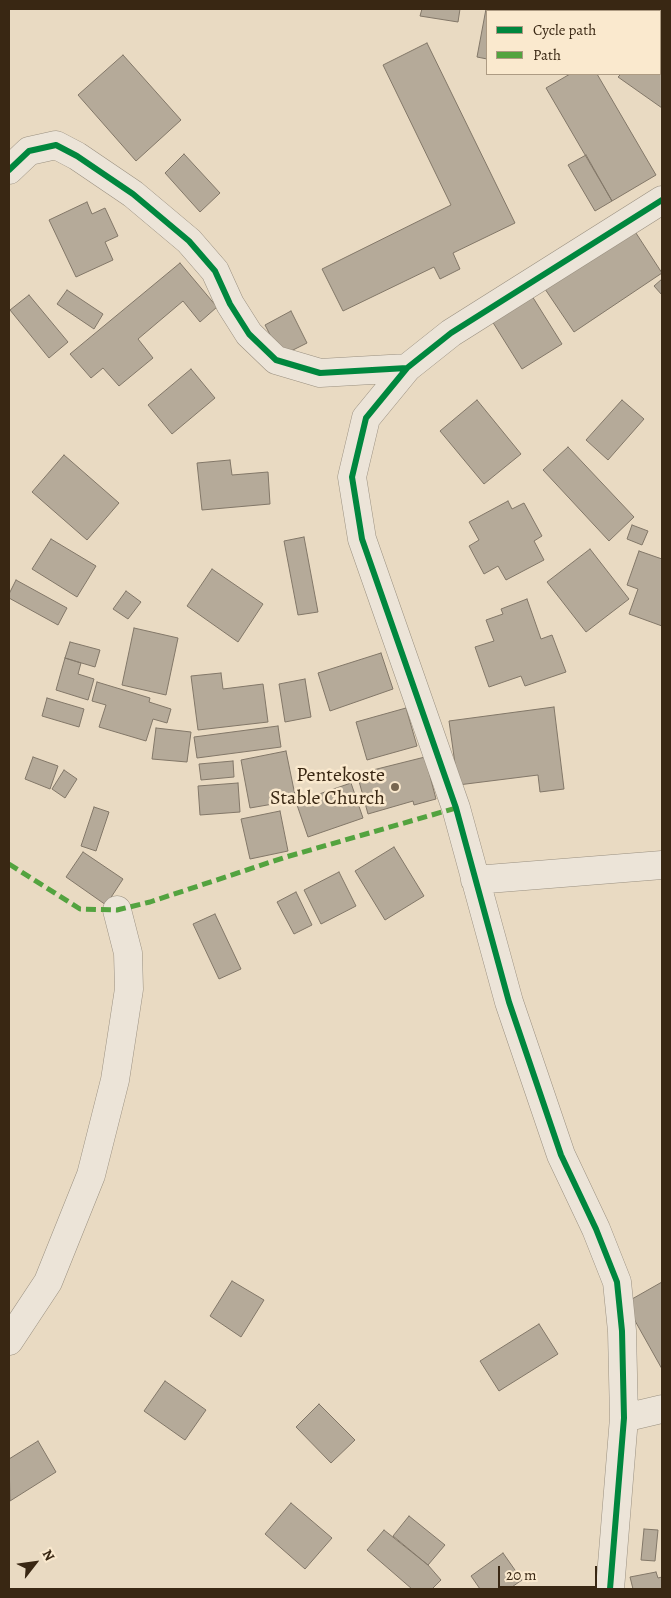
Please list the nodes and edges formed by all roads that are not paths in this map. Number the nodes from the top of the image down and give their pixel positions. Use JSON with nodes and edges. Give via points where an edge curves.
{"nodes":[{"id":1,"x":9,"y":170,"type":"edge"},
{"id":2,"x":662,"y":200,"type":"edge"},
{"id":3,"x":407,"y":368,"type":"junction"},
{"id":4,"x":662,"y":865,"type":"edge"},
{"id":5,"x":475,"y":880,"type":"junction"},
{"id":6,"x":117,"y":910,"type":"dead end"},
{"id":7,"x":9,"y":1341,"type":"edge"},
{"id":8,"x":662,"y":1409,"type":"edge"},
{"id":9,"x":624,"y":1418,"type":"junction"},
{"id":10,"x":610,"y":1589,"type":"edge"}],
"edges":[{"from":1,"to":3,"type":"street","via":[[29,152],[56,145],[133,194],[189,240],[215,271],[230,304],[250,334],[276,360],[320,374]]},
{"from":2,"to":3,"type":"street","via":[[451,333]]},
{"from":3,"to":5,"type":"street","via":[[366,418],[352,477],[362,540],[456,808]]},
{"from":4,"to":5,"type":"street"},
{"from":5,"to":9,"type":"street","via":[[508,1002],[561,1155],[617,1282]]},
{"from":6,"to":7,"type":"street","via":[[128,953],[129,989],[115,1080],[94,1165],[48,1282]]},
{"from":8,"to":9,"type":"street"},
{"from":9,"to":10,"type":"street"}]}
